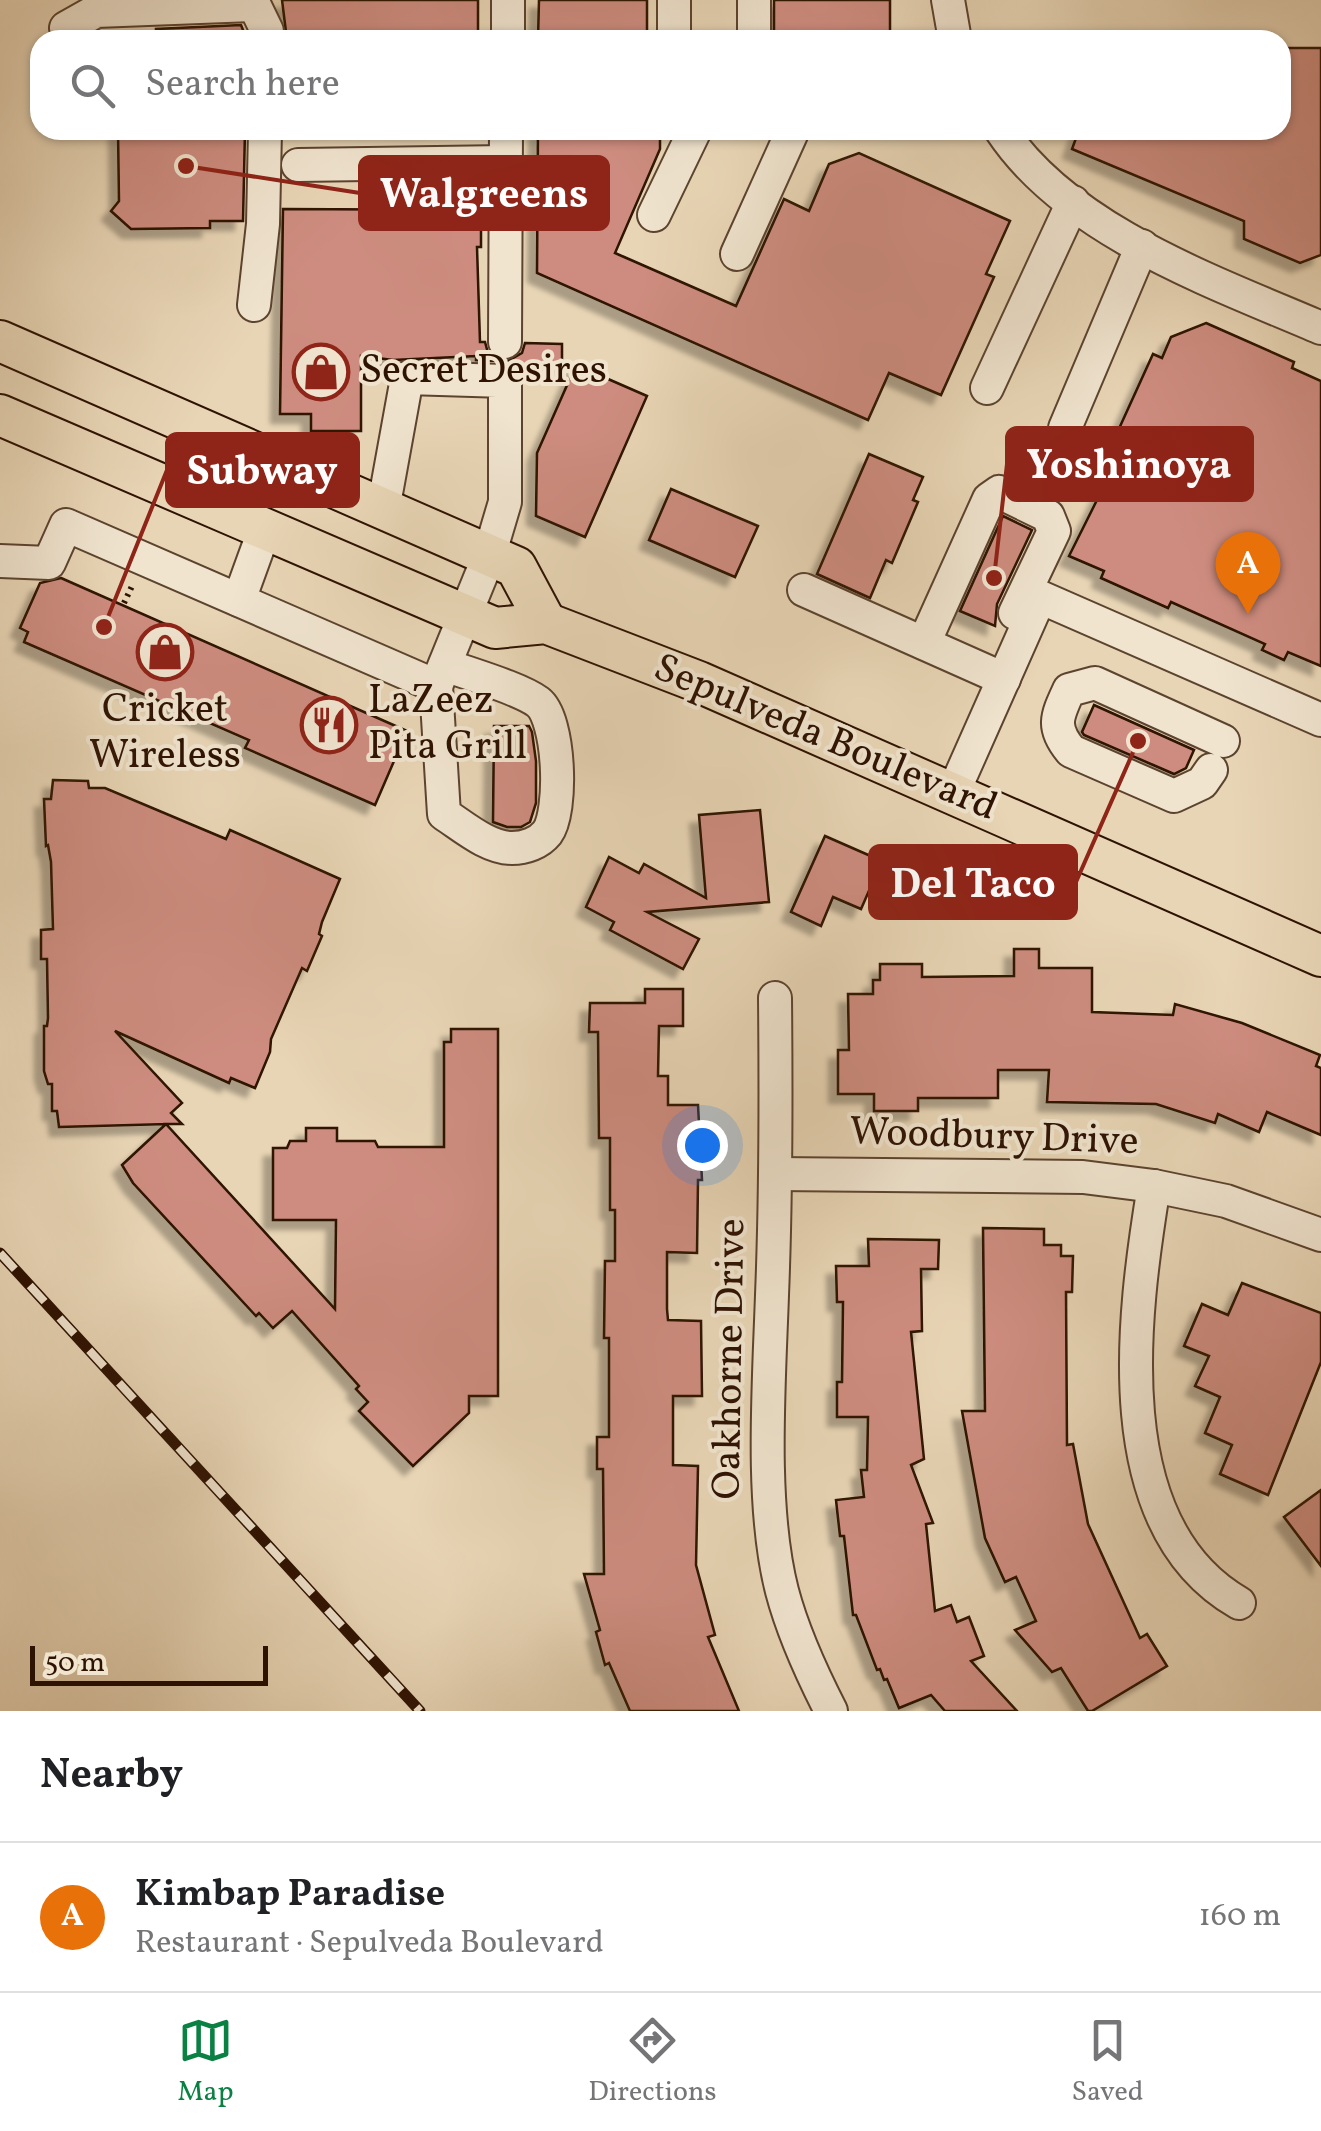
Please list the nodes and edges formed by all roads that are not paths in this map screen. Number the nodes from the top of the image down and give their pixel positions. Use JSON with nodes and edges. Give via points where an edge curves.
{"nodes":[{"id":1,"x":508,"y":0,"type":"edge"},
{"id":2,"x":674,"y":0,"type":"edge"},
{"id":3,"x":754,"y":0,"type":"edge"},
{"id":4,"x":948,"y":0,"type":"edge"},
{"id":5,"x":252,"y":2,"type":"edge"},
{"id":6,"x":66,"y":28,"type":"dead end"},
{"id":7,"x":264,"y":30,"type":"edge"},
{"id":8,"x":508,"y":30,"type":"edge"},
{"id":9,"x":674,"y":30,"type":"edge"},
{"id":10,"x":754,"y":30,"type":"edge"},
{"id":11,"x":953,"y":30,"type":"edge"},
{"id":12,"x":265,"y":140,"type":"edge"},
{"id":13,"x":690,"y":140,"type":"edge"},
{"id":14,"x":789,"y":140,"type":"edge"},
{"id":15,"x":1010,"y":140,"type":"edge"},
{"id":16,"x":505,"y":146,"type":"edge"},
{"id":17,"x":298,"y":165,"type":"dead end"},
{"id":18,"x":1073,"y":202,"type":"junction"},
{"id":19,"x":654,"y":215,"type":"dead end"},
{"id":20,"x":1142,"y":246,"type":"junction"},
{"id":21,"x":737,"y":254,"type":"dead end"},
{"id":22,"x":254,"y":304,"type":"dead end"},
{"id":23,"x":1321,"y":328,"type":"edge"},
{"id":24,"x":0,"y":341,"type":"edge"},
{"id":25,"x":505,"y":363,"type":"junction"},
{"id":26,"x":987,"y":388,"type":"dead end"},
{"id":27,"x":0,"y":415,"type":"edge"},
{"id":28,"x":1066,"y":428,"type":"dead end"},
{"id":29,"x":383,"y":510,"type":"junction"},
{"id":30,"x":264,"y":531,"type":"junction"},
{"id":31,"x":489,"y":556,"type":"junction"},
{"id":32,"x":0,"y":561,"type":"edge"},
{"id":33,"x":804,"y":590,"type":"dead end"},
{"id":34,"x":239,"y":600,"type":"junction"},
{"id":35,"x":465,"y":616,"type":"junction"},
{"id":36,"x":546,"y":623,"type":"junction"},
{"id":37,"x":924,"y":643,"type":"junction"},
{"id":38,"x":440,"y":675,"type":"junction"},
{"id":39,"x":996,"y":675,"type":"junction"},
{"id":40,"x":1321,"y":720,"type":"edge"},
{"id":41,"x":953,"y":793,"type":"junction"},
{"id":42,"x":1321,"y":956,"type":"edge"},
{"id":43,"x":775,"y":998,"type":"dead end"},
{"id":44,"x":776,"y":1174,"type":"junction"},
{"id":45,"x":1154,"y":1186,"type":"junction"},
{"id":46,"x":1321,"y":1235,"type":"edge"},
{"id":47,"x":1239,"y":1603,"type":"dead end"},
{"id":48,"x":830,"y":1711,"type":"edge"}],
"edges":[{"from":1,"to":8,"type":"street"},
{"from":2,"to":9,"type":"street"},
{"from":3,"to":10,"type":"street"},
{"from":4,"to":11,"type":"street"},
{"from":5,"to":6,"type":"street","via":[[96,11]]},
{"from":5,"to":7,"type":"street"},
{"from":12,"to":22,"type":"street"},
{"from":13,"to":19,"type":"street"},
{"from":14,"to":21,"type":"street"},
{"from":15,"to":18,"type":"street"},
{"from":16,"to":17,"type":"street"},
{"from":16,"to":25,"type":"street"},
{"from":18,"to":20,"type":"street"},
{"from":18,"to":26,"type":"street"},
{"from":20,"to":23,"type":"street"},
{"from":20,"to":28,"type":"street"},
{"from":24,"to":29,"type":"main road"},
{"from":25,"to":29,"type":"street","via":[[407,378]]},
{"from":25,"to":31,"type":"street","via":[[504,502]]},
{"from":27,"to":30,"type":"main road","name":"Sepulveda Boulevard"},
{"from":29,"to":31,"type":"main road"},
{"from":30,"to":34,"type":"street"},
{"from":30,"to":35,"type":"main road","name":"Sepulveda Boulevard"},
{"from":31,"to":35,"type":"street"},
{"from":31,"to":36,"type":"main road","via":[[516,567]]},
{"from":32,"to":34,"type":"street","via":[[49,563],[66,525]]},
{"from":33,"to":37,"type":"street"},
{"from":34,"to":38,"type":"street"},
{"from":35,"to":36,"type":"main road","name":"Sepulveda Boulevard","via":[[494,628]]},
{"from":35,"to":38,"type":"street"},
{"from":36,"to":41,"type":"main road","name":"Sepulveda Boulevard"},
{"from":37,"to":39,"type":"street"},
{"from":37,"to":39,"type":"street","via":[[989,499],[999,492],[1048,516],[1054,530]]},
{"from":38,"to":38,"type":"street","via":[[536,700],[548,712],[555,731],[555,816],[537,843],[490,843],[444,814]]},
{"from":39,"to":40,"type":"street","via":[[1040,597]]},
{"from":39,"to":41,"type":"street"},
{"from":41,"to":42,"type":"main road","name":"Sepulveda Boulevard"},
{"from":43,"to":44,"type":"street","name":"Oakhorne Drive"},
{"from":44,"to":45,"type":"street","name":"Woodbury Drive","via":[[1083,1177]]},
{"from":44,"to":48,"type":"street","name":"Oakhorne Drive","via":[[771,1522],[781,1589]]},
{"from":45,"to":46,"type":"street","name":"Woodbury Drive","via":[[1226,1201]]},
{"from":45,"to":47,"type":"street","via":[[1136,1322],[1141,1437],[1160,1508],[1180,1548],[1199,1573]]}]}
